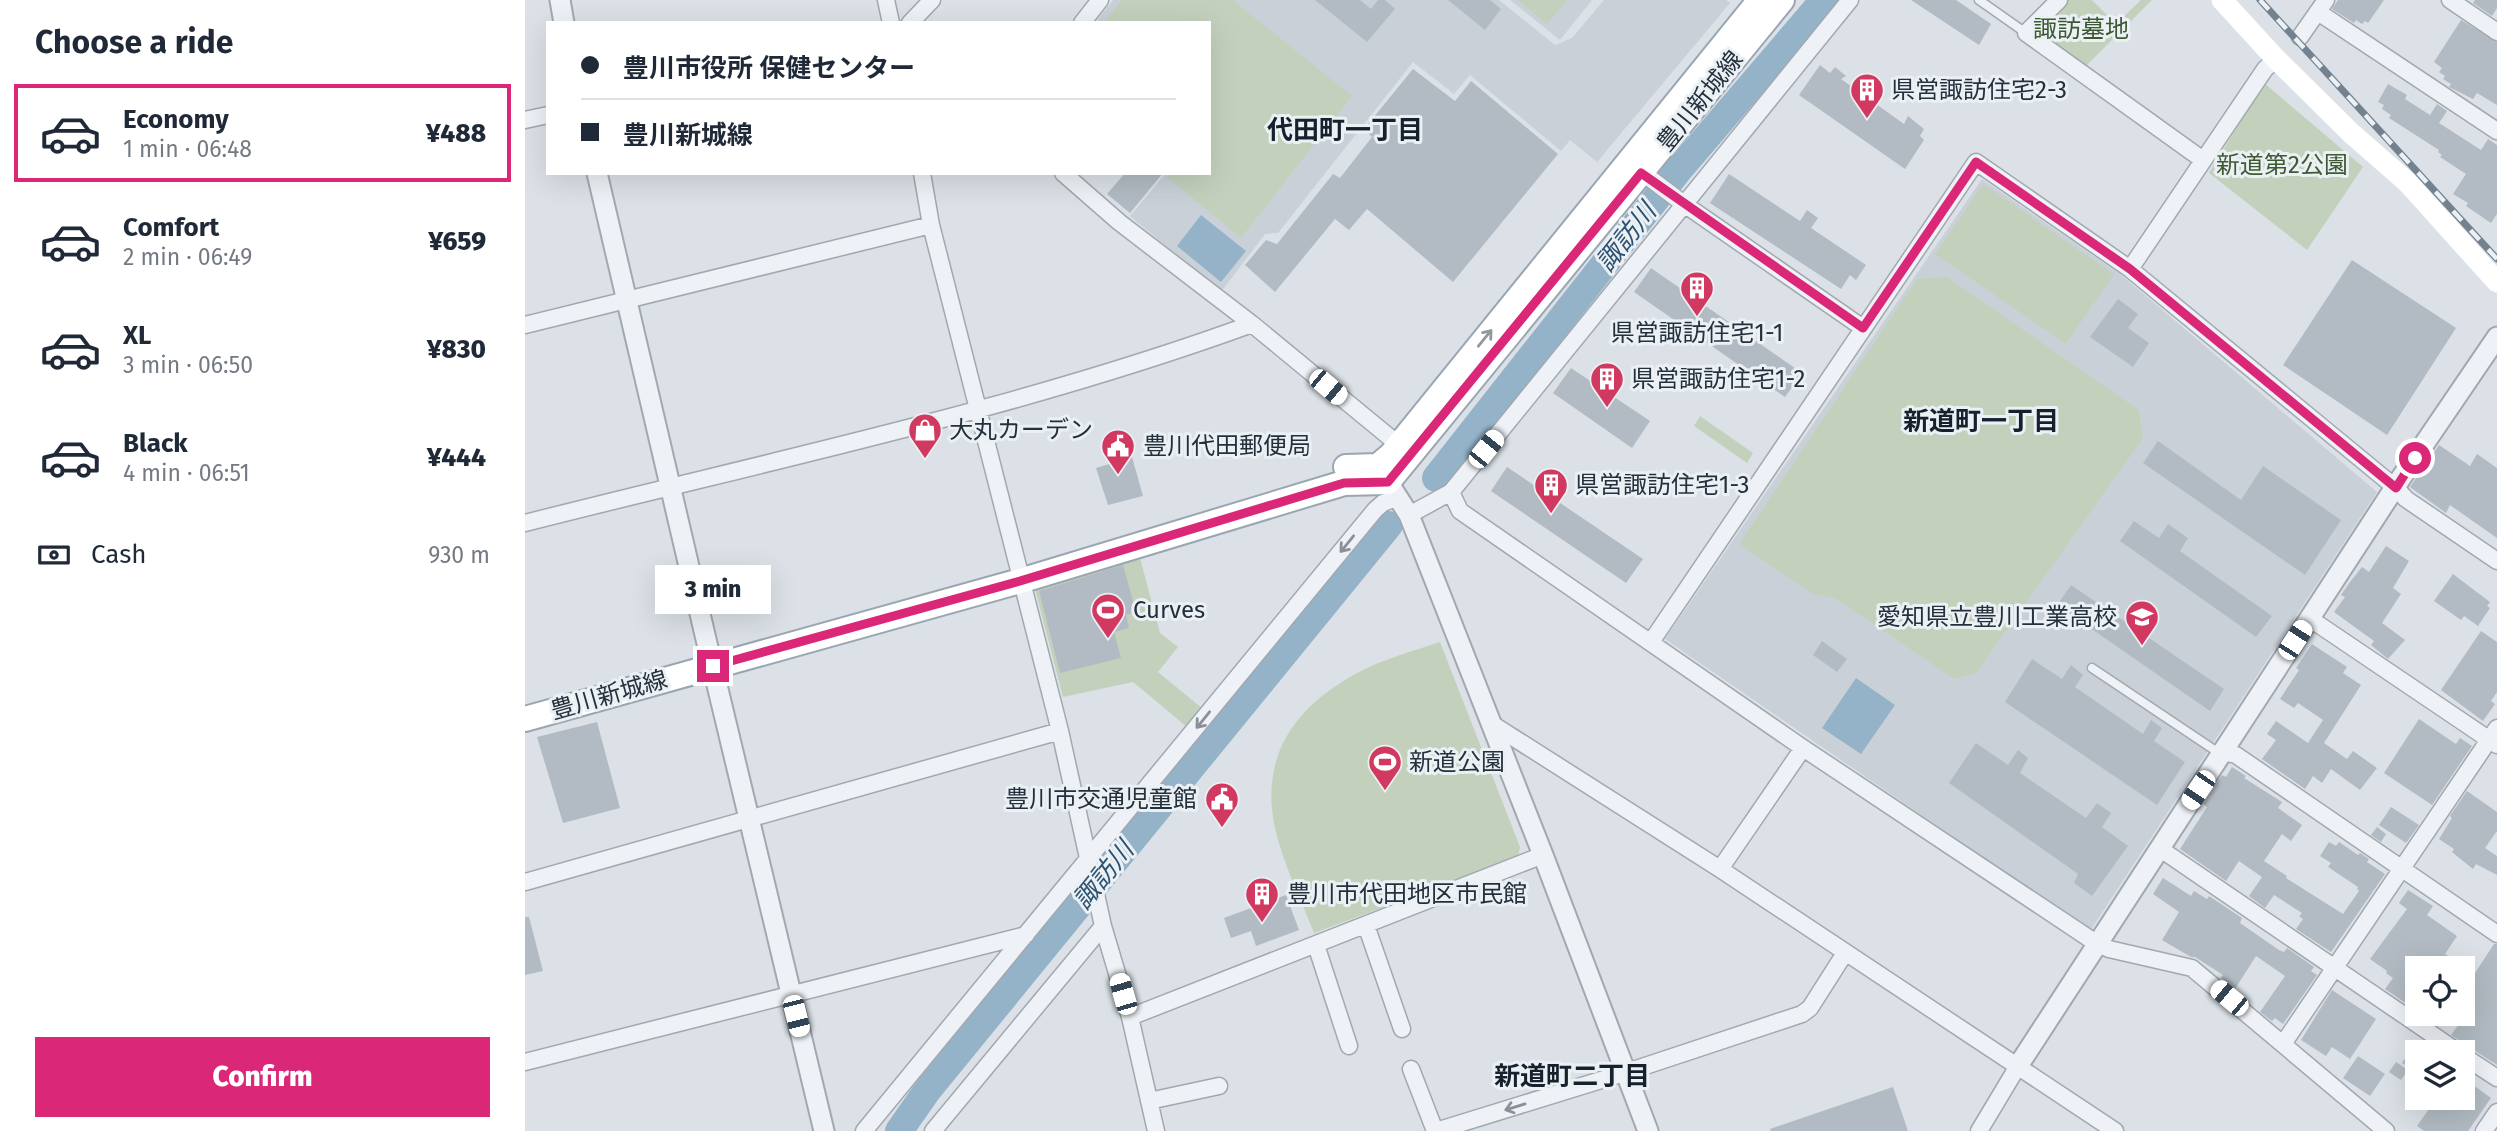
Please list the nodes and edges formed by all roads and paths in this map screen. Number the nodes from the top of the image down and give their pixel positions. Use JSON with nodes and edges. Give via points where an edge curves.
{"nodes":[{"id":1,"x":560,"y":0,"type":"edge"},
{"id":2,"x":886,"y":0,"type":"edge"},
{"id":3,"x":932,"y":0,"type":"edge"},
{"id":4,"x":1101,"y":0,"type":"edge"},
{"id":5,"x":1760,"y":0,"type":"edge"},
{"id":6,"x":1782,"y":0,"type":"edge"},
{"id":7,"x":1850,"y":0,"type":"edge"},
{"id":8,"x":1979,"y":0,"type":"edge"},
{"id":9,"x":2059,"y":0,"type":"edge"},
{"id":10,"x":2222,"y":0,"type":"edge"},
{"id":11,"x":2449,"y":0,"type":"edge"},
{"id":12,"x":2322,"y":6,"type":"edge"},
{"id":13,"x":564,"y":21,"type":"edge"},
{"id":14,"x":891,"y":21,"type":"edge"},
{"id":15,"x":912,"y":21,"type":"edge"},
{"id":16,"x":1084,"y":21,"type":"edge"},
{"id":17,"x":2497,"y":32,"type":"edge"},
{"id":18,"x":2026,"y":33,"type":"junction"},
{"id":19,"x":2300,"y":37,"type":"dead end"},
{"id":20,"x":2276,"y":60,"type":"junction"},
{"id":21,"x":546,"y":116,"type":"edge"},
{"id":22,"x":525,"y":120,"type":"edge"},
{"id":23,"x":2497,"y":131,"type":"edge"},
{"id":24,"x":2203,"y":160,"type":"junction"},
{"id":25,"x":1640,"y":172,"type":"junction"},
{"id":26,"x":597,"y":175,"type":"edge"},
{"id":27,"x":922,"y":175,"type":"edge"},
{"id":28,"x":1064,"y":175,"type":"edge"},
{"id":29,"x":1679,"y":200,"type":"junction"},
{"id":30,"x":931,"y":225,"type":"junction"},
{"id":31,"x":2130,"y":269,"type":"junction"},
{"id":32,"x":2497,"y":282,"type":"edge"},
{"id":33,"x":626,"y":300,"type":"junction"},
{"id":34,"x":1252,"y":324,"type":"junction"},
{"id":35,"x":525,"y":325,"type":"edge"},
{"id":36,"x":1863,"y":328,"type":"junction"},
{"id":37,"x":2497,"y":337,"type":"edge"},
{"id":38,"x":979,"y":410,"type":"junction"},
{"id":39,"x":1399,"y":445,"type":"junction"},
{"id":40,"x":1388,"y":482,"type":"junction"},
{"id":41,"x":670,"y":486,"type":"junction"},
{"id":42,"x":2396,"y":488,"type":"junction"},
{"id":43,"x":1451,"y":492,"type":"junction"},
{"id":44,"x":1409,"y":515,"type":"junction"},
{"id":45,"x":525,"y":523,"type":"edge"},
{"id":46,"x":2497,"y":561,"type":"edge"},
{"id":47,"x":1019,"y":574,"type":"junction"},
{"id":48,"x":2309,"y":618,"type":"junction"},
{"id":49,"x":1651,"y":642,"type":"junction"},
{"id":50,"x":711,"y":659,"type":"junction"},
{"id":51,"x":2092,"y":668,"type":"dead end"},
{"id":52,"x":525,"y":704,"type":"edge"},
{"id":53,"x":525,"y":719,"type":"edge"},
{"id":54,"x":1492,"y":724,"type":"junction"},
{"id":55,"x":1060,"y":731,"type":"junction"},
{"id":56,"x":2494,"y":738,"type":"edge"},
{"id":57,"x":1803,"y":748,"type":"junction"},
{"id":58,"x":2223,"y":752,"type":"junction"},
{"id":59,"x":750,"y":819,"type":"junction"},
{"id":60,"x":2159,"y":848,"type":"junction"},
{"id":61,"x":1543,"y":855,"type":"junction"},
{"id":62,"x":1091,"y":867,"type":"junction"},
{"id":63,"x":1720,"y":869,"type":"junction"},
{"id":64,"x":2402,"y":870,"type":"junction"},
{"id":65,"x":525,"y":882,"type":"edge"},
{"id":66,"x":1102,"y":921,"type":"junction"},
{"id":67,"x":1366,"y":925,"type":"junction"},
{"id":68,"x":2497,"y":934,"type":"edge"},
{"id":69,"x":1025,"y":935,"type":"junction"},
{"id":70,"x":2096,"y":943,"type":"junction"},
{"id":71,"x":1316,"y":945,"type":"junction"},
{"id":72,"x":1845,"y":953,"type":"junction"},
{"id":73,"x":2335,"y":969,"type":"junction"},
{"id":74,"x":790,"y":993,"type":"junction"},
{"id":75,"x":1130,"y":1017,"type":"junction"},
{"id":76,"x":1402,"y":1029,"type":"dead end"},
{"id":77,"x":2440,"y":1040,"type":"edge"},
{"id":78,"x":2284,"y":1044,"type":"junction"},
{"id":79,"x":1349,"y":1046,"type":"dead end"},
{"id":80,"x":525,"y":1062,"type":"edge"},
{"id":81,"x":2475,"y":1064,"type":"edge"},
{"id":82,"x":2018,"y":1066,"type":"junction"},
{"id":83,"x":1411,"y":1069,"type":"dead end"},
{"id":84,"x":1627,"y":1072,"type":"junction"},
{"id":85,"x":2497,"y":1078,"type":"edge"},
{"id":86,"x":1219,"y":1086,"type":"dead end"},
{"id":87,"x":1149,"y":1101,"type":"junction"},
{"id":88,"x":2497,"y":1112,"type":"edge"},
{"id":89,"x":824,"y":1131,"type":"edge"},
{"id":90,"x":864,"y":1131,"type":"edge"},
{"id":91,"x":933,"y":1131,"type":"edge"},
{"id":92,"x":1156,"y":1131,"type":"edge"},
{"id":93,"x":1436,"y":1131,"type":"edge"},
{"id":94,"x":1648,"y":1131,"type":"edge"},
{"id":95,"x":1979,"y":1131,"type":"edge"},
{"id":96,"x":2115,"y":1131,"type":"edge"},
{"id":97,"x":2386,"y":1131,"type":"edge"},
{"id":98,"x":2484,"y":1131,"type":"edge"}],
"edges":[{"from":1,"to":13,"type":"street"},
{"from":2,"to":14,"type":"street"},
{"from":3,"to":15,"type":"street"},
{"from":4,"to":16,"type":"street"},
{"from":5,"to":25,"type":"main road","name":"豊川新城線"},
{"from":6,"to":25,"type":"main road","name":"豊川新城線"},
{"from":7,"to":29,"type":"street"},
{"from":8,"to":18,"type":"lane"},
{"from":9,"to":18,"type":"street"},
{"from":10,"to":20,"type":"main road"},
{"from":11,"to":17,"type":"street"},
{"from":12,"to":19,"type":"street"},
{"from":12,"to":23,"type":"street"},
{"from":18,"to":24,"type":"street"},
{"from":20,"to":24,"type":"street","via":[[2265,69]]},
{"from":20,"to":32,"type":"main road","via":[[2407,182]]},
{"from":21,"to":22,"type":"street"},
{"from":24,"to":31,"type":"street"},
{"from":25,"to":29,"type":"street"},
{"from":39,"to":25,"type":"main road","name":"豊川新城線","one_way":true},
{"from":25,"to":40,"type":"main road","name":"豊川新城線"},
{"from":26,"to":33,"type":"street"},
{"from":27,"to":30,"type":"street"},
{"from":28,"to":34,"type":"street"},
{"from":29,"to":36,"type":"street"},
{"from":29,"to":43,"type":"street"},
{"from":30,"to":33,"type":"street"},
{"from":30,"to":38,"type":"street"},
{"from":31,"to":36,"type":"street","via":[[1976,162]]},
{"from":31,"to":42,"type":"street"},
{"from":33,"to":35,"type":"street"},
{"from":33,"to":41,"type":"street"},
{"from":34,"to":38,"type":"street","via":[[1175,352]]},
{"from":34,"to":39,"type":"street"},
{"from":36,"to":49,"type":"street"},
{"from":37,"to":42,"type":"street"},
{"from":38,"to":41,"type":"street"},
{"from":38,"to":47,"type":"street"},
{"from":39,"to":40,"type":"main road","name":"豊川新城線"},
{"from":40,"to":44,"type":"street"},
{"from":40,"to":47,"type":"main road","name":"豊川新城線","via":[[1338,468]]},
{"from":40,"to":62,"type":"street","one_way":true,"via":[[1383,503]]},
{"from":41,"to":45,"type":"street"},
{"from":41,"to":50,"type":"street"},
{"from":42,"to":46,"type":"street"},
{"from":42,"to":48,"type":"street"},
{"from":43,"to":44,"type":"street"},
{"from":43,"to":49,"type":"street","via":[[1460,511]]},
{"from":44,"to":54,"type":"street"},
{"from":47,"to":50,"type":"main road","name":"豊川新城線"},
{"from":47,"to":55,"type":"street"},
{"from":48,"to":56,"type":"street"},
{"from":48,"to":58,"type":"street"},
{"from":49,"to":57,"type":"street"},
{"from":50,"to":52,"type":"main road","name":"豊川新城線"},
{"from":50,"to":53,"type":"main road","name":"豊川新城線"},
{"from":50,"to":59,"type":"street"},
{"from":51,"to":58,"type":"lane"},
{"from":54,"to":61,"type":"street"},
{"from":54,"to":63,"type":"street"},
{"from":55,"to":59,"type":"street"},
{"from":55,"to":62,"type":"street"},
{"from":56,"to":64,"type":"street"},
{"from":57,"to":63,"type":"street"},
{"from":57,"to":70,"type":"street"},
{"from":58,"to":60,"type":"street"},
{"from":58,"to":64,"type":"street","via":[[2236,755]]},
{"from":59,"to":65,"type":"street"},
{"from":59,"to":74,"type":"street"},
{"from":60,"to":70,"type":"street"},
{"from":60,"to":73,"type":"street"},
{"from":61,"to":67,"type":"street"},
{"from":61,"to":84,"type":"street"},
{"from":62,"to":66,"type":"street"},
{"from":62,"to":69,"type":"street"},
{"from":63,"to":72,"type":"street"},
{"from":64,"to":68,"type":"street"},
{"from":64,"to":73,"type":"street"},
{"from":66,"to":75,"type":"street"},
{"from":66,"to":91,"type":"street"},
{"from":67,"to":71,"type":"street"},
{"from":67,"to":76,"type":"street"},
{"from":69,"to":74,"type":"street"},
{"from":69,"to":90,"type":"street"},
{"from":70,"to":78,"type":"street","via":[[2192,968]]},
{"from":70,"to":82,"type":"street"},
{"from":71,"to":75,"type":"street"},
{"from":71,"to":79,"type":"street"},
{"from":72,"to":82,"type":"street"},
{"from":72,"to":84,"type":"street","via":[[1803,1014]]},
{"from":73,"to":77,"type":"street"},
{"from":73,"to":78,"type":"street"},
{"from":74,"to":80,"type":"street"},
{"from":74,"to":89,"type":"street"},
{"from":75,"to":87,"type":"street"},
{"from":78,"to":97,"type":"street"},
{"from":81,"to":85,"type":"street"},
{"from":82,"to":95,"type":"street"},
{"from":82,"to":96,"type":"street"},
{"from":83,"to":93,"type":"street"},
{"from":84,"to":93,"type":"street","one_way":true},
{"from":84,"to":94,"type":"street"},
{"from":86,"to":87,"type":"street"},
{"from":87,"to":92,"type":"street"},
{"from":88,"to":98,"type":"street"}]}
